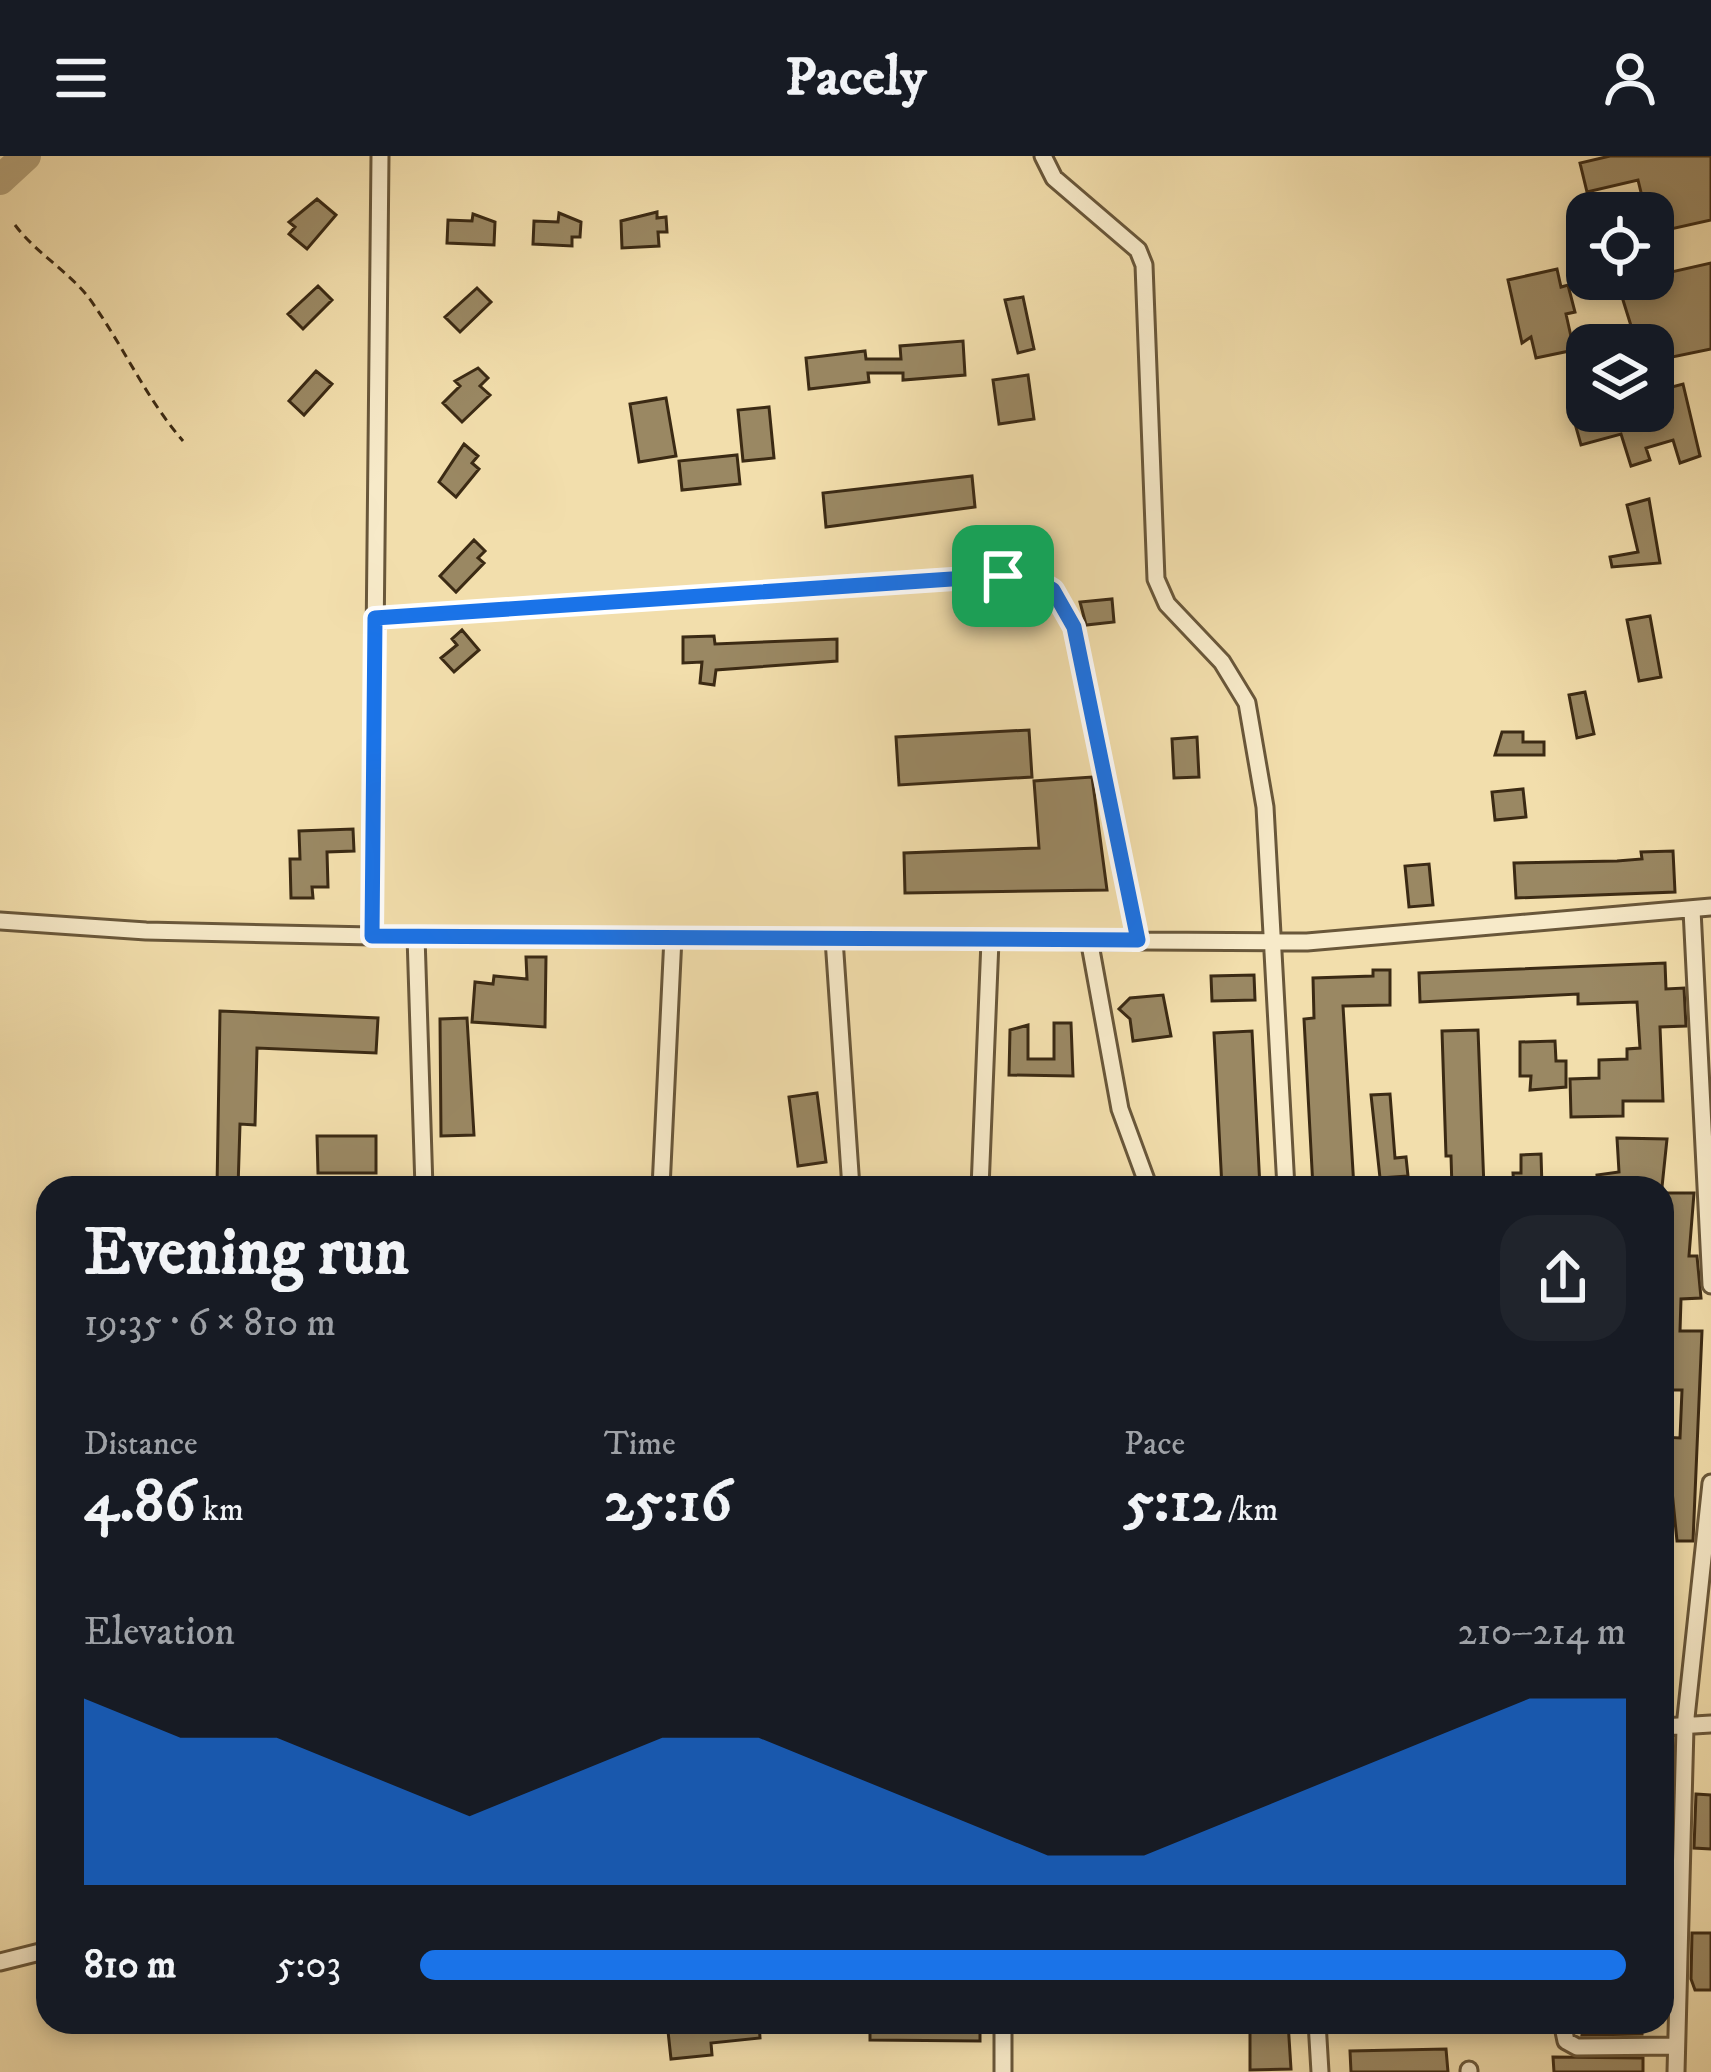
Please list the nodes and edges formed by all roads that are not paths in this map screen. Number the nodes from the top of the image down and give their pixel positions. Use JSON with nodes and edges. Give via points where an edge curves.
{"nodes":[{"id":1,"x":380,"y":156,"type":"edge"},
{"id":2,"x":1043,"y":156,"type":"edge"},
{"id":3,"x":375,"y":618,"type":"junction"},
{"id":4,"x":1711,"y":907,"type":"edge"},
{"id":5,"x":1692,"y":910,"type":"junction"},
{"id":6,"x":0,"y":921,"type":"edge"},
{"id":7,"x":372,"y":936,"type":"junction"},
{"id":8,"x":416,"y":936,"type":"junction"},
{"id":9,"x":673,"y":937,"type":"junction"},
{"id":10,"x":834,"y":939,"type":"junction"},
{"id":11,"x":1089,"y":939,"type":"junction"},
{"id":12,"x":1138,"y":940,"type":"junction"},
{"id":13,"x":990,"y":941,"type":"junction"},
{"id":14,"x":1271,"y":942,"type":"junction"},
{"id":15,"x":424,"y":1176,"type":"edge"},
{"id":16,"x":662,"y":1176,"type":"edge"},
{"id":17,"x":850,"y":1176,"type":"edge"},
{"id":18,"x":980,"y":1176,"type":"edge"},
{"id":19,"x":1145,"y":1176,"type":"edge"},
{"id":20,"x":1285,"y":1176,"type":"edge"},
{"id":21,"x":1711,"y":1285,"type":"edge"},
{"id":22,"x":1711,"y":1483,"type":"edge"},
{"id":23,"x":1707,"y":1565,"type":"edge"},
{"id":24,"x":1711,"y":1724,"type":"edge"},
{"id":25,"x":1674,"y":1727,"type":"edge"},
{"id":26,"x":1685,"y":1727,"type":"junction"},
{"id":27,"x":36,"y":1953,"type":"edge"},
{"id":28,"x":0,"y":1961,"type":"edge"},
{"id":29,"x":1003,"y":2034,"type":"edge"},
{"id":30,"x":1318,"y":2034,"type":"edge"},
{"id":31,"x":1565,"y":2034,"type":"edge"},
{"id":32,"x":1675,"y":2046,"type":"junction"},
{"id":33,"x":1003,"y":2072,"type":"edge"},
{"id":34,"x":1320,"y":2072,"type":"edge"},
{"id":35,"x":1676,"y":2072,"type":"edge"}],
"edges":[{"from":1,"to":3,"type":"street"},
{"from":2,"to":14,"type":"street","via":[[1054,178],[1138,250],[1144,265],[1156,579],[1247,703],[1265,807]]},
{"from":3,"to":7,"type":"street"},
{"from":3,"to":12,"type":"street","via":[[1038,578],[1074,627]]},
{"from":4,"to":5,"type":"street"},
{"from":5,"to":14,"type":"street"},
{"from":5,"to":21,"type":"street"},
{"from":6,"to":7,"type":"street"},
{"from":7,"to":8,"type":"street"},
{"from":8,"to":9,"type":"street"},
{"from":8,"to":15,"type":"street"},
{"from":9,"to":10,"type":"street"},
{"from":9,"to":16,"type":"street"},
{"from":10,"to":13,"type":"street"},
{"from":10,"to":17,"type":"street"},
{"from":11,"to":12,"type":"street"},
{"from":11,"to":13,"type":"street"},
{"from":11,"to":19,"type":"street","via":[[1120,1109]]},
{"from":12,"to":14,"type":"street"},
{"from":13,"to":18,"type":"street"},
{"from":14,"to":20,"type":"street"},
{"from":22,"to":23,"type":"street"},
{"from":23,"to":26,"type":"street"},
{"from":24,"to":26,"type":"street"},
{"from":25,"to":26,"type":"street"},
{"from":26,"to":32,"type":"street"},
{"from":27,"to":28,"type":"street"},
{"from":29,"to":33,"type":"street"},
{"from":30,"to":34,"type":"street"},
{"from":31,"to":32,"type":"street","via":[[1577,2047]]},
{"from":32,"to":35,"type":"street"}]}
